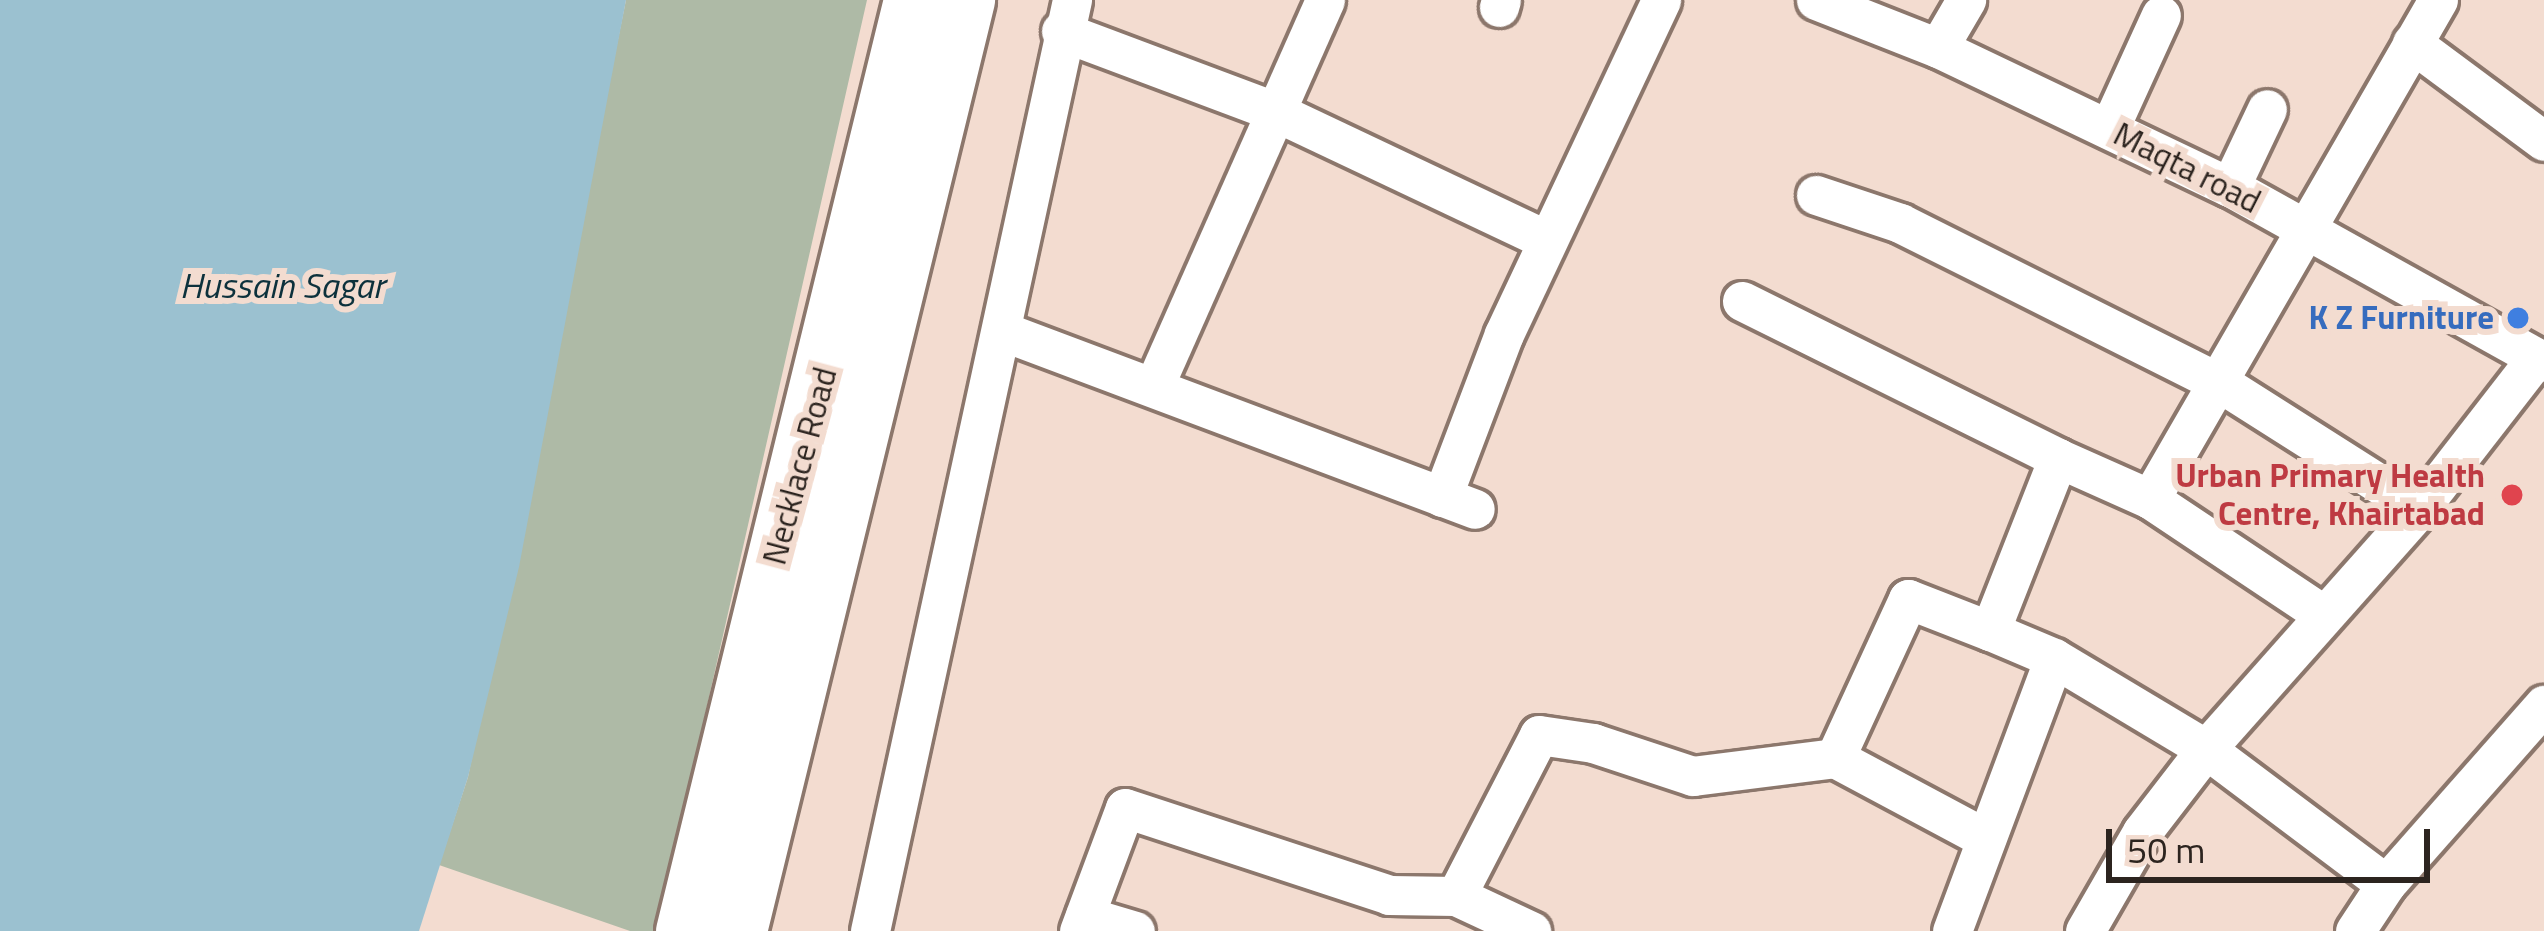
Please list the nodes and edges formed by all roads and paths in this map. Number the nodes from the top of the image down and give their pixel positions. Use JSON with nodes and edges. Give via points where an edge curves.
{"nodes":[{"id":1,"x":912,"y":0,"type":"edge"},
{"id":2,"x":966,"y":0,"type":"edge"},
{"id":3,"x":1324,"y":0,"type":"edge"},
{"id":4,"x":1661,"y":0,"type":"edge"},
{"id":5,"x":1816,"y":0,"type":"edge"},
{"id":6,"x":1966,"y":0,"type":"edge"},
{"id":7,"x":2438,"y":0,"type":"edge"},
{"id":8,"x":2162,"y":15,"type":"dead end"},
{"id":9,"x":1067,"y":16,"type":"edge"},
{"id":10,"x":2412,"y":43,"type":"junction"},
{"id":11,"x":1938,"y":48,"type":"junction"},
{"id":12,"x":2267,"y":109,"type":"dead end"},
{"id":13,"x":1276,"y":112,"type":"junction"},
{"id":14,"x":2109,"y":129,"type":"junction"},
{"id":15,"x":2544,"y":141,"type":"edge"},
{"id":16,"x":2230,"y":187,"type":"junction"},
{"id":17,"x":1816,"y":196,"type":"dead end"},
{"id":18,"x":2301,"y":228,"type":"junction"},
{"id":19,"x":1546,"y":240,"type":"junction"},
{"id":20,"x":1742,"y":301,"type":"dead end"},
{"id":21,"x":1002,"y":331,"type":"junction"},
{"id":22,"x":2540,"y":360,"type":"edge"},
{"id":23,"x":2222,"y":383,"type":"junction"},
{"id":24,"x":1154,"y":386,"type":"junction"},
{"id":25,"x":2058,"y":458,"type":"junction"},
{"id":26,"x":2150,"y":500,"type":"junction"},
{"id":27,"x":2419,"y":508,"type":"junction"},
{"id":28,"x":2324,"y":615,"type":"junction"},
{"id":29,"x":1990,"y":631,"type":"junction"},
{"id":30,"x":2054,"y":658,"type":"junction"},
{"id":31,"x":2544,"y":706,"type":"edge"},
{"id":32,"x":2206,"y":749,"type":"junction"},
{"id":33,"x":1834,"y":758,"type":"junction"},
{"id":34,"x":1981,"y":836,"type":"junction"},
{"id":35,"x":2386,"y":884,"type":"junction"},
{"id":36,"x":1456,"y":896,"type":"junction"},
{"id":37,"x":1082,"y":923,"type":"edge"},
{"id":38,"x":684,"y":931,"type":"edge"},
{"id":39,"x":738,"y":931,"type":"edge"},
{"id":40,"x":870,"y":931,"type":"edge"},
{"id":41,"x":1135,"y":931,"type":"edge"},
{"id":42,"x":1531,"y":931,"type":"edge"},
{"id":43,"x":1952,"y":931,"type":"edge"},
{"id":44,"x":2085,"y":931,"type":"edge"},
{"id":45,"x":2355,"y":931,"type":"edge"}],
"edges":[{"from":1,"to":38,"type":"main road","name":"Necklace Road"},
{"from":2,"to":39,"type":"main road","name":"Necklace Road"},
{"from":3,"to":13,"type":"street"},
{"from":4,"to":19,"type":"street"},
{"from":5,"to":11,"type":"street","name":"Maqta road"},
{"from":6,"to":11,"type":"street"},
{"from":7,"to":10,"type":"street"},
{"from":8,"to":14,"type":"street"},
{"from":9,"to":13,"type":"street"},
{"from":9,"to":21,"type":"street"},
{"from":10,"to":15,"type":"street"},
{"from":10,"to":18,"type":"street"},
{"from":11,"to":14,"type":"street","name":"Maqta road"},
{"from":12,"to":16,"type":"street"},
{"from":13,"to":19,"type":"street"},
{"from":13,"to":24,"type":"street"},
{"from":14,"to":16,"type":"street","name":"Maqta road"},
{"from":16,"to":18,"type":"street","name":"Maqta road"},
{"from":17,"to":23,"type":"street","via":[[1900,224]]},
{"from":18,"to":22,"type":"street","name":"Maqta road"},
{"from":18,"to":23,"type":"street"},
{"from":19,"to":24,"type":"street","via":[[1459,503]]},
{"from":20,"to":25,"type":"street"},
{"from":21,"to":24,"type":"street"},
{"from":21,"to":40,"type":"street"},
{"from":22,"to":27,"type":"street"},
{"from":23,"to":26,"type":"street"},
{"from":23,"to":27,"type":"street"},
{"from":25,"to":26,"type":"street"},
{"from":25,"to":29,"type":"street"},
{"from":26,"to":28,"type":"street"},
{"from":27,"to":28,"type":"street"},
{"from":28,"to":32,"type":"street"},
{"from":29,"to":30,"type":"street"},
{"from":29,"to":33,"type":"street","via":[[1909,599]]},
{"from":30,"to":32,"type":"street"},
{"from":30,"to":34,"type":"street"},
{"from":31,"to":35,"type":"street"},
{"from":32,"to":35,"type":"street"},
{"from":32,"to":44,"type":"street","via":[[2142,832]]},
{"from":33,"to":34,"type":"street"},
{"from":33,"to":36,"type":"street","via":[[1693,776],[1593,743],[1539,735]]},
{"from":34,"to":43,"type":"street"},
{"from":35,"to":45,"type":"street"},
{"from":36,"to":37,"type":"street","via":[[1389,895],[1125,808]]},
{"from":36,"to":42,"type":"street"},
{"from":37,"to":41,"type":"street"}]}
